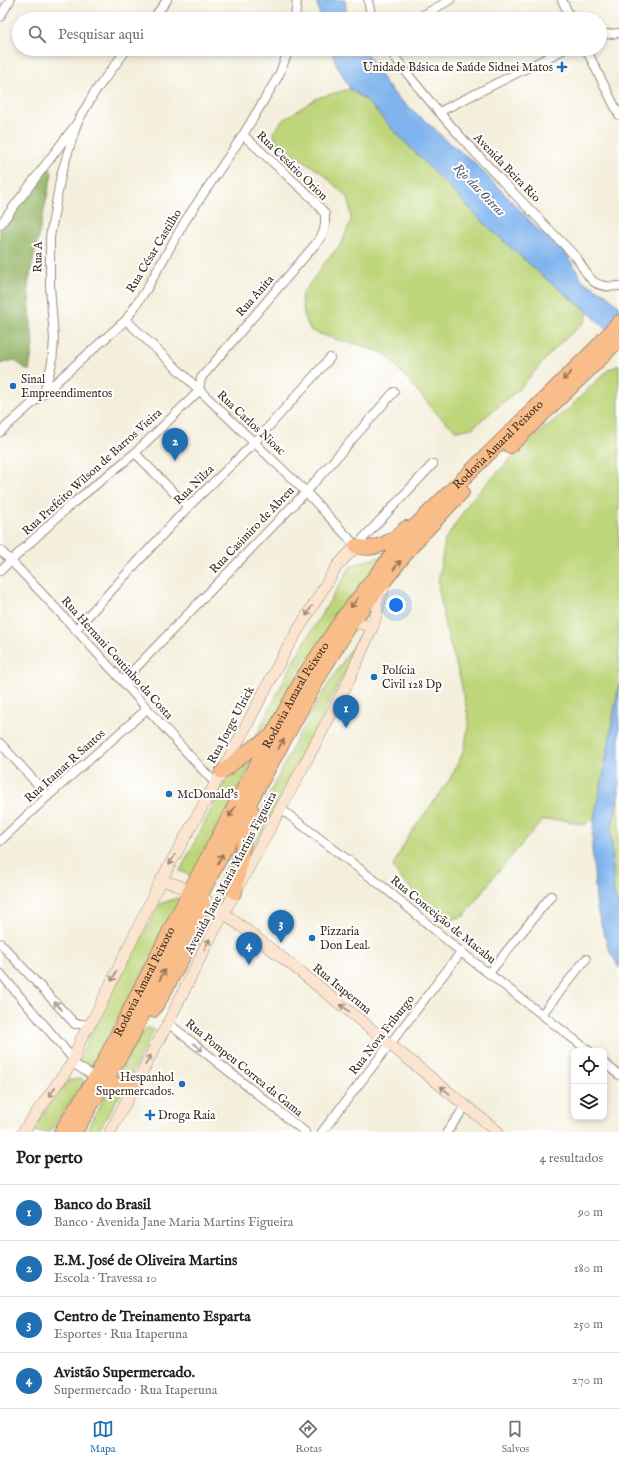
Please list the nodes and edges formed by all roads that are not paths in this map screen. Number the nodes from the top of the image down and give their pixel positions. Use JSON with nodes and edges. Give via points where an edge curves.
{"nodes":[{"id":1,"x":10,"y":0,"type":"edge"},
{"id":2,"x":166,"y":0,"type":"edge"},
{"id":3,"x":297,"y":0,"type":"edge"},
{"id":4,"x":368,"y":0,"type":"edge"},
{"id":5,"x":450,"y":0,"type":"edge"},
{"id":6,"x":562,"y":0,"type":"edge"},
{"id":7,"x":158,"y":12,"type":"edge"},
{"id":8,"x":296,"y":12,"type":"edge"},
{"id":9,"x":371,"y":12,"type":"edge"},
{"id":10,"x":429,"y":12,"type":"edge"},
{"id":11,"x":568,"y":12,"type":"edge"},
{"id":12,"x":0,"y":17,"type":"edge"},
{"id":13,"x":619,"y":33,"type":"edge"},
{"id":14,"x":607,"y":34,"type":"edge"},
{"id":15,"x":122,"y":56,"type":"edge"},
{"id":16,"x":286,"y":56,"type":"edge"},
{"id":17,"x":394,"y":56,"type":"edge"},
{"id":18,"x":551,"y":56,"type":"edge"},
{"id":19,"x":590,"y":56,"type":"edge"},
{"id":20,"x":438,"y":112,"type":"junction"},
{"id":21,"x":619,"y":115,"type":"edge"},
{"id":22,"x":77,"y":123,"type":"junction"},
{"id":23,"x":243,"y":135,"type":"junction"},
{"id":24,"x":325,"y":214,"type":"joint"},
{"id":25,"x":0,"y":225,"type":"edge"},
{"id":26,"x":619,"y":286,"type":"edge"},
{"id":27,"x":126,"y":320,"type":"junction"},
{"id":28,"x":619,"y":322,"type":"edge"},
{"id":29,"x":619,"y":339,"type":"edge"},
{"id":30,"x":599,"y":353,"type":"junction"},
{"id":31,"x":330,"y":358,"type":"dead end"},
{"id":32,"x":199,"y":391,"type":"junction"},
{"id":33,"x":394,"y":392,"type":"dead end"},
{"id":34,"x":43,"y":393,"type":"junction"},
{"id":35,"x":0,"y":432,"type":"edge"},
{"id":36,"x":254,"y":443,"type":"junction"},
{"id":37,"x":135,"y":453,"type":"junction"},
{"id":38,"x":434,"y":464,"type":"dead end"},
{"id":39,"x":306,"y":492,"type":"junction"},
{"id":40,"x":438,"y":504,"type":"junction"},
{"id":41,"x":188,"y":507,"type":"junction"},
{"id":42,"x":356,"y":546,"type":"junction"},
{"id":43,"x":0,"y":550,"type":"edge"},
{"id":44,"x":11,"y":561,"type":"junction"},
{"id":45,"x":0,"y":571,"type":"edge"},
{"id":46,"x":385,"y":580,"type":"junction"},
{"id":47,"x":352,"y":622,"type":"junction"},
{"id":48,"x":373,"y":626,"type":"junction"},
{"id":49,"x":76,"y":629,"type":"junction"},
{"id":50,"x":123,"y":681,"type":"junction"},
{"id":51,"x":147,"y":709,"type":"junction"},
{"id":52,"x":270,"y":737,"type":"junction"},
{"id":53,"x":0,"y":743,"type":"edge"},
{"id":54,"x":264,"y":777,"type":"junction"},
{"id":55,"x":218,"y":778,"type":"junction"},
{"id":56,"x":48,"y":796,"type":"junction"},
{"id":57,"x":281,"y":809,"type":"junction"},
{"id":58,"x":0,"y":841,"type":"edge"},
{"id":59,"x":161,"y":880,"type":"junction"},
{"id":60,"x":235,"y":892,"type":"junction"},
{"id":61,"x":195,"y":894,"type":"junction"},
{"id":62,"x":551,"y":896,"type":"dead end"},
{"id":63,"x":224,"y":913,"type":"junction"},
{"id":64,"x":0,"y":943,"type":"edge"},
{"id":65,"x":462,"y":952,"type":"junction"},
{"id":66,"x":586,"y":959,"type":"dead end"},
{"id":67,"x":490,"y":972,"type":"junction"},
{"id":68,"x":0,"y":973,"type":"edge"},
{"id":69,"x":542,"y":1014,"type":"junction"},
{"id":70,"x":168,"y":1023,"type":"junction"},
{"id":71,"x":89,"y":1024,"type":"junction"},
{"id":72,"x":390,"y":1045,"type":"junction"},
{"id":73,"x":585,"y":1048,"type":"edge"},
{"id":74,"x":74,"y":1060,"type":"junction"},
{"id":75,"x":607,"y":1065,"type":"edge"},
{"id":76,"x":619,"y":1075,"type":"edge"},
{"id":77,"x":100,"y":1080,"type":"junction"},
{"id":78,"x":135,"y":1084,"type":"junction"},
{"id":79,"x":465,"y":1106,"type":"junction"},
{"id":80,"x":23,"y":1132,"type":"edge"},
{"id":81,"x":61,"y":1132,"type":"edge"},
{"id":82,"x":74,"y":1132,"type":"edge"},
{"id":83,"x":111,"y":1132,"type":"edge"},
{"id":84,"x":305,"y":1132,"type":"edge"},
{"id":85,"x":322,"y":1132,"type":"edge"},
{"id":86,"x":447,"y":1132,"type":"edge"},
{"id":87,"x":498,"y":1132,"type":"edge"}],
"edges":[{"from":1,"to":12,"type":"street"},
{"from":2,"to":7,"type":"street"},
{"from":3,"to":8,"type":"street"},
{"from":4,"to":9,"type":"street"},
{"from":5,"to":10,"type":"street"},
{"from":6,"to":11,"type":"street"},
{"from":13,"to":14,"type":"street"},
{"from":15,"to":22,"type":"street","via":[[94,93]]},
{"from":16,"to":23,"type":"street","name":"Rua César Castilho","via":[[279,75]]},
{"from":17,"to":20,"type":"street","name":"Avenida Beira Rio"},
{"from":18,"to":20,"type":"street"},
{"from":19,"to":21,"type":"street"},
{"from":20,"to":26,"type":"street","name":"Avenida Beira Rio","via":[[577,258],[589,277],[600,286]]},
{"from":22,"to":25,"type":"street"},
{"from":22,"to":34,"type":"street","name":"Rua A","via":[[61,174],[50,237],[54,339],[52,363]]},
{"from":23,"to":24,"type":"street","name":"Rua Cesário Orion","via":[[314,199]]},
{"from":23,"to":27,"type":"street","name":"Rua César Castilho","via":[[185,221]]},
{"from":24,"to":32,"type":"street","name":"Rua Anita","via":[[324,231],[319,240],[201,378]]},
{"from":27,"to":32,"type":"street","name":"Rua Carlos Nioac"},
{"from":27,"to":34,"type":"street","name":"Rua César Castilho"},
{"from":28,"to":30,"type":"highway","name":"Rodovia Amaral Peixoto"},
{"from":29,"to":30,"type":"highway","name":"Rodovia Amaral Peixoto"},
{"from":30,"to":40,"type":"highway","name":"Rodovia Amaral Peixoto","one_way":true},
{"from":46,"to":30,"type":"highway","name":"Rodovia Amaral Peixoto","one_way":true,"via":[[415,542]]},
{"from":31,"to":36,"type":"street","name":"Rua Nilza"},
{"from":32,"to":36,"type":"street","name":"Rua Carlos Nioac"},
{"from":32,"to":37,"type":"street","name":"Rua Prefeito Wilson de Barros Vieira"},
{"from":33,"to":39,"type":"street","name":"Rua Casimiro de Abreu"},
{"from":34,"to":35,"type":"street","name":"Rua César Castilho"},
{"from":36,"to":39,"type":"street","name":"Rua Carlos Nioac"},
{"from":36,"to":41,"type":"street","name":"Rua Nilza"},
{"from":37,"to":41,"type":"street"},
{"from":37,"to":44,"type":"street","name":"Rua Prefeito Wilson de Barros Vieira","via":[[67,508]]},
{"from":38,"to":42,"type":"street","name":"Rua Jorge Ulrick"},
{"from":39,"to":42,"type":"street","name":"Rua Carlos Nioac"},
{"from":39,"to":50,"type":"street","name":"Rua Casimiro de Abreu"},
{"from":40,"to":42,"type":"highway","via":[[421,512],[398,536],[369,548]]},
{"from":40,"to":52,"type":"highway","name":"Rodovia Amaral Peixoto","one_way":true,"via":[[413,528],[343,618],[304,676]]},
{"from":41,"to":49,"type":"street","name":"Rua Nilza"},
{"from":42,"to":55,"type":"main road","name":"Rua Jorge Ulrick","one_way":true,"via":[[337,566],[286,650]]},
{"from":43,"to":44,"type":"street","name":"Rua Hernani Coutinho da Costa"},
{"from":44,"to":45,"type":"street","name":"Rua Prefeito Wilson de Barros Vieira"},
{"from":44,"to":49,"type":"street","name":"Rua Hernani Coutinho da Costa"},
{"from":46,"to":47,"type":"highway","name":"Rodovia Amaral Peixoto"},
{"from":46,"to":48,"type":"main road","name":"Avenida Jane Maria Martins Figueira"},
{"from":47,"to":48,"type":"main road"},
{"from":54,"to":47,"type":"highway","name":"Rodovia Amaral Peixoto","one_way":true},
{"from":48,"to":57,"type":"main road","name":"Avenida Jane Maria Martins Figueira"},
{"from":49,"to":50,"type":"street","name":"Rua Hernani Coutinho da Costa"},
{"from":50,"to":51,"type":"street","name":"Rua Hernani Coutinho da Costa"},
{"from":51,"to":55,"type":"street","name":"Rua Hernani Coutinho da Costa"},
{"from":51,"to":56,"type":"street","name":"Rua Itamar R Santos"},
{"from":52,"to":55,"type":"highway","via":[[245,753]]},
{"from":52,"to":61,"type":"highway","name":"Rodovia Amaral Peixoto","one_way":true},
{"from":53,"to":56,"type":"street"},
{"from":54,"to":60,"type":"highway","via":[[246,829]]},
{"from":61,"to":54,"type":"highway","name":"Rodovia Amaral Peixoto","one_way":true},
{"from":55,"to":59,"type":"main road","name":"Rua Jorge Ulrick","one_way":true},
{"from":56,"to":58,"type":"street","name":"Rua Itamar R Santos"},
{"from":57,"to":60,"type":"main road","name":"Avenida Jane Maria Martins Figueira"},
{"from":57,"to":65,"type":"street","name":"Rua Conceição de Macabu","via":[[386,889]]},
{"from":59,"to":61,"type":"main road","name":"Rua Itaperuna"},
{"from":59,"to":71,"type":"main road","name":"Rua Jorge Ulrick","one_way":true},
{"from":60,"to":63,"type":"main road","name":"Avenida Jane Maria Martins Figueira"},
{"from":61,"to":63,"type":"main road","name":"Rua Itaperuna"},
{"from":61,"to":77,"type":"highway","name":"Rodovia Amaral Peixoto"},
{"from":77,"to":61,"type":"highway","name":"Rodovia Amaral Peixoto","one_way":true,"via":[[164,994],[206,913]]},
{"from":62,"to":67,"type":"street"},
{"from":70,"to":63,"type":"main road","name":"Avenida Jane Maria Martins Figueira","one_way":true},
{"from":72,"to":63,"type":"main road","name":"Rua Itaperuna","one_way":true},
{"from":71,"to":64,"type":"street","one_way":true,"via":[[75,1024]]},
{"from":65,"to":67,"type":"street","name":"Rua Conceição de Macabu"},
{"from":65,"to":72,"type":"street","name":"Rua Nova Friburgo"},
{"from":66,"to":69,"type":"street"},
{"from":67,"to":69,"type":"street","name":"Rua Conceição de Macabu"},
{"from":68,"to":74,"type":"street"},
{"from":69,"to":73,"type":"street","name":"Rua Conceição de Macabu"},
{"from":78,"to":70,"type":"main road","name":"Avenida Jane Maria Martins Figueira","one_way":true},
{"from":70,"to":84,"type":"street","name":"Rua Pompeu Correa da Gama","one_way":true},
{"from":71,"to":74,"type":"main road","name":"Rua Jorge Ulrick"},
{"from":79,"to":72,"type":"main road","name":"Rua Itaperuna","one_way":true},
{"from":72,"to":85,"type":"street","name":"Rua Nova Friburgo"},
{"from":74,"to":77,"type":"street","via":[[74,1064]]},
{"from":74,"to":80,"type":"main road","name":"Rua Jorge Ulrick","one_way":true},
{"from":75,"to":76,"type":"street"},
{"from":77,"to":78,"type":"highway"},
{"from":77,"to":81,"type":"highway","name":"Rodovia Amaral Peixoto"},
{"from":77,"to":82,"type":"highway","name":"Rodovia Amaral Peixoto"},
{"from":78,"to":83,"type":"main road","name":"Avenida Jane Maria Martins Figueira"},
{"from":79,"to":86,"type":"street"},
{"from":79,"to":87,"type":"main road","name":"Rua Itaperuna"}]}
